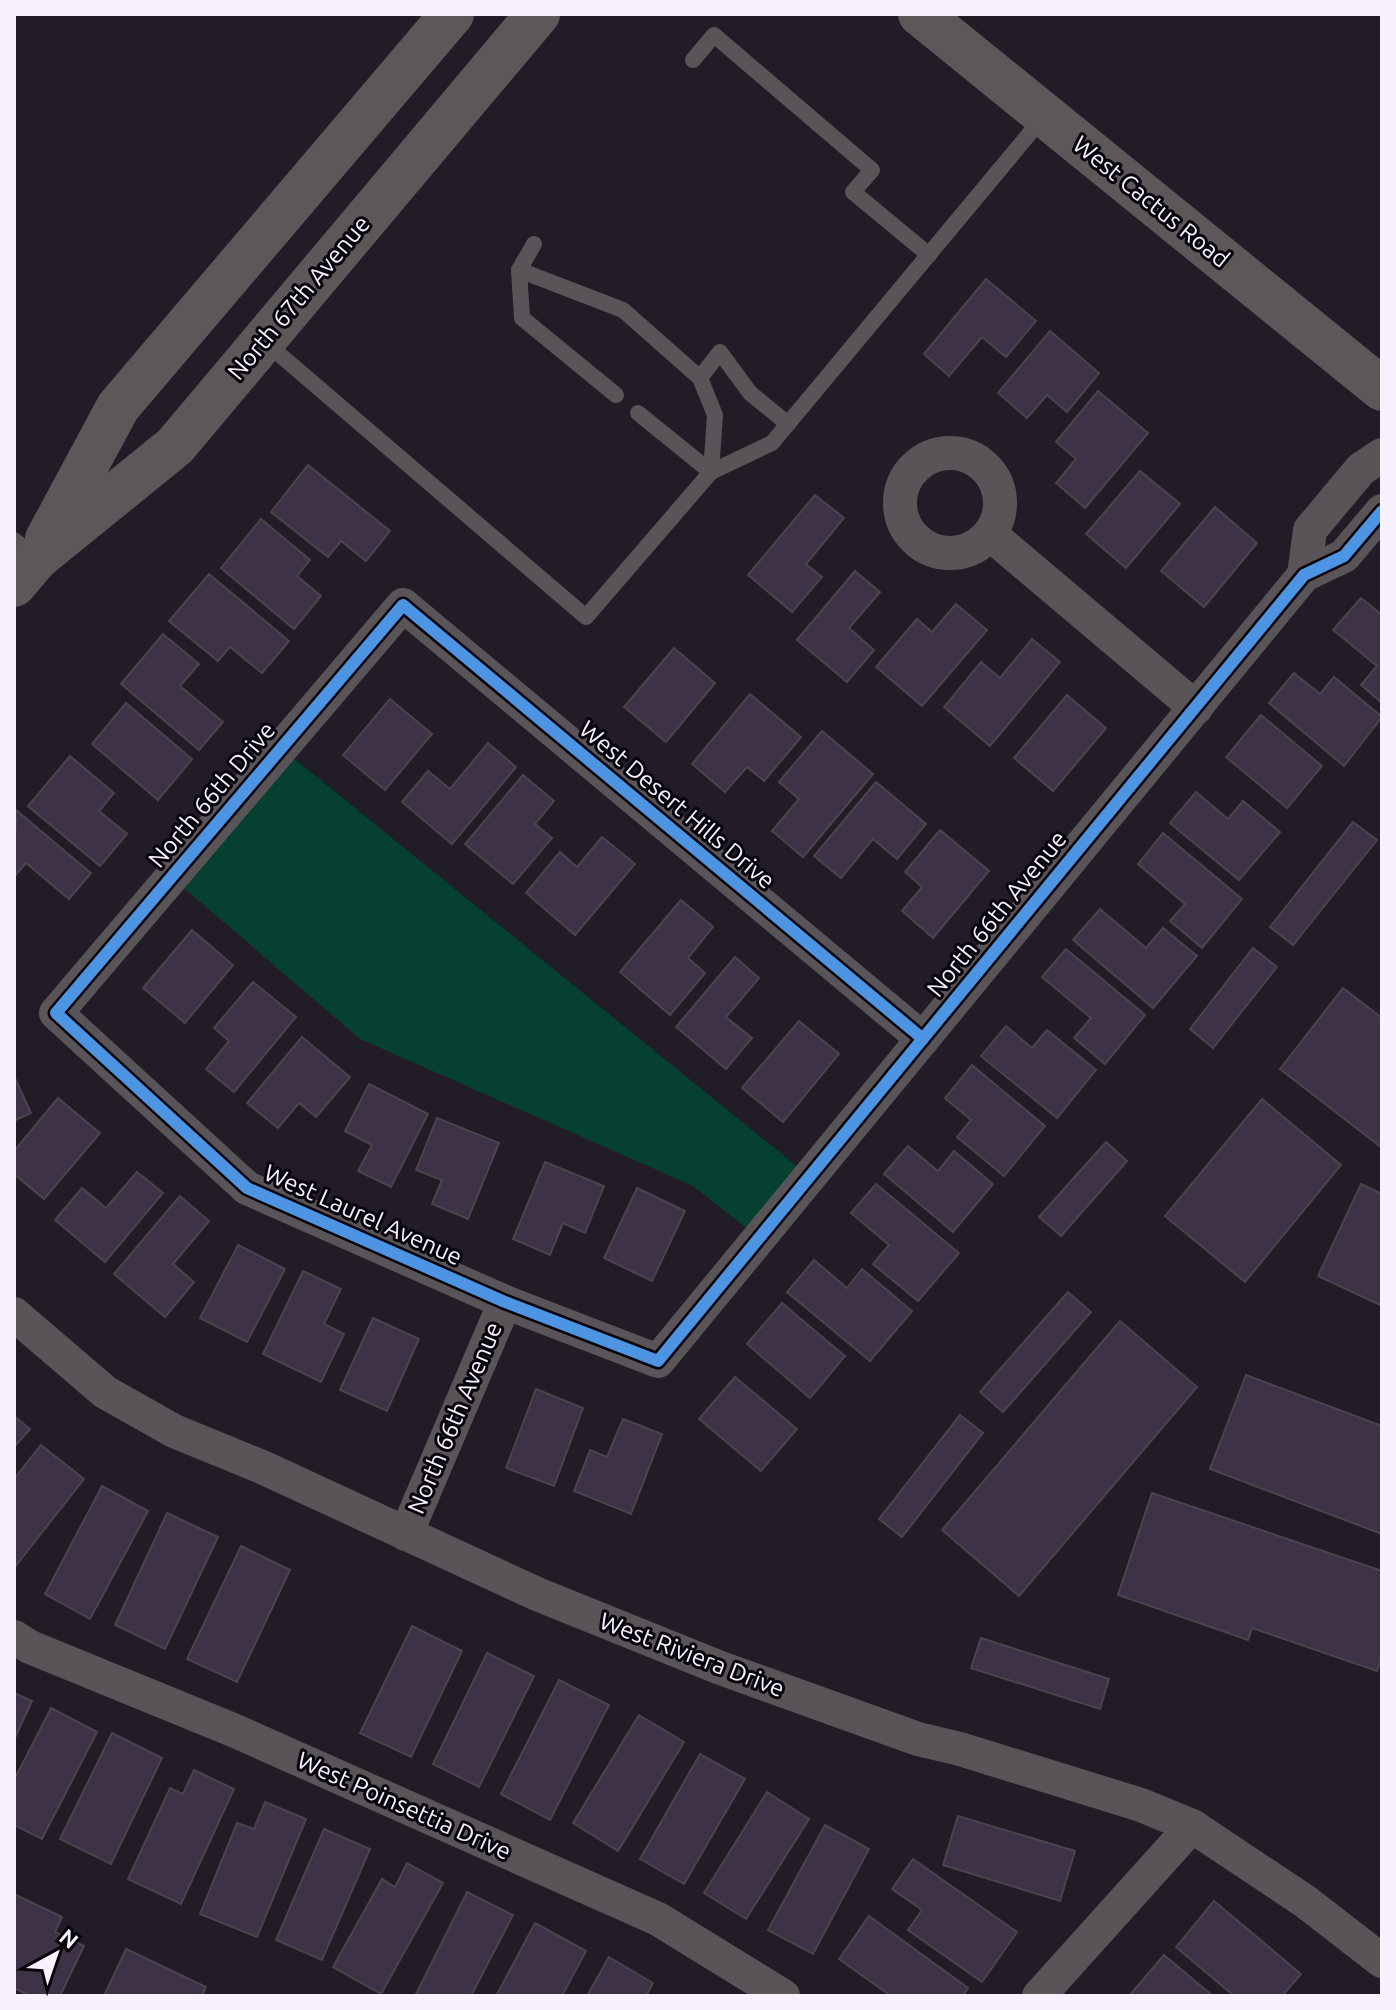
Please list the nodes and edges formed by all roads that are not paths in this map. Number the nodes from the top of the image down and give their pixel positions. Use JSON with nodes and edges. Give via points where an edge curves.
{"nodes":[{"id":1,"x":452,"y":14,"type":"edge"},
{"id":2,"x":538,"y":14,"type":"edge"},
{"id":3,"x":920,"y":14,"type":"edge"},
{"id":4,"x":693,"y":60,"type":"dead end"},
{"id":5,"x":1045,"y":115,"type":"junction"},
{"id":6,"x":534,"y":244,"type":"dead end"},
{"id":7,"x":929,"y":255,"type":"junction"},
{"id":8,"x":519,"y":270,"type":"junction"},
{"id":9,"x":263,"y":341,"type":"junction"},
{"id":10,"x":700,"y":378,"type":"junction"},
{"id":11,"x":1382,"y":389,"type":"edge"},
{"id":12,"x":616,"y":395,"type":"dead end"},
{"id":13,"x":638,"y":413,"type":"dead end"},
{"id":14,"x":788,"y":424,"type":"junction"},
{"id":15,"x":1382,"y":455,"type":"edge"},
{"id":16,"x":711,"y":472,"type":"junction"},
{"id":17,"x":1382,"y":511,"type":"edge"},
{"id":18,"x":990,"y":534,"type":"dead end"},
{"id":19,"x":22,"y":561,"type":"edge"},
{"id":20,"x":1304,"y":575,"type":"junction"},
{"id":21,"x":403,"y":605,"type":"joint"},
{"id":22,"x":1196,"y":708,"type":"junction"},
{"id":23,"x":56,"y":1013,"type":"joint"},
{"id":24,"x":923,"y":1039,"type":"junction"},
{"id":25,"x":505,"y":1302,"type":"junction"},
{"id":26,"x":14,"y":1314,"type":"edge"},
{"id":27,"x":658,"y":1361,"type":"joint"},
{"id":28,"x":406,"y":1534,"type":"junction"},
{"id":29,"x":14,"y":1637,"type":"edge"},
{"id":30,"x":1192,"y":1826,"type":"junction"},
{"id":31,"x":1382,"y":1961,"type":"edge"},
{"id":32,"x":783,"y":1996,"type":"edge"},
{"id":33,"x":1039,"y":1996,"type":"edge"}],
"edges":[{"from":1,"to":19,"type":"main road","name":"North 67th Avenue","via":[[118,407]]},
{"from":2,"to":9,"type":"main road","name":"North 67th Avenue"},
{"from":3,"to":5,"type":"main road","name":"West Cactus Road"},
{"from":4,"to":7,"type":"lane","via":[[714,35],[872,170],[853,192]]},
{"from":5,"to":7,"type":"lane"},
{"from":5,"to":11,"type":"main road","name":"West Cactus Road"},
{"from":6,"to":8,"type":"lane"},
{"from":7,"to":14,"type":"lane"},
{"from":8,"to":10,"type":"lane","via":[[623,310]]},
{"from":8,"to":12,"type":"lane","via":[[522,318]]},
{"from":9,"to":16,"type":"lane","via":[[586,617]]},
{"from":9,"to":19,"type":"main road","name":"North 67th Avenue","via":[[175,446]]},
{"from":10,"to":14,"type":"lane","via":[[720,352],[750,393]]},
{"from":10,"to":16,"type":"lane","via":[[715,415]]},
{"from":13,"to":16,"type":"lane"},
{"from":14,"to":16,"type":"lane","via":[[772,443]]},
{"from":15,"to":20,"type":"street","via":[[1361,469],[1310,530]]},
{"from":17,"to":20,"type":"street","name":"North 66th Avenue","via":[[1344,556]]},
{"from":18,"to":22,"type":"street"},
{"from":20,"to":22,"type":"street","name":"North 66th Avenue"},
{"from":21,"to":23,"type":"street","name":"North 66th Drive"},
{"from":21,"to":24,"type":"street","name":"West Desert Hills Drive"},
{"from":22,"to":24,"type":"street","name":"North 66th Avenue"},
{"from":23,"to":25,"type":"street","name":"West Laurel Avenue","via":[[247,1188]]},
{"from":24,"to":27,"type":"street","name":"North 66th Avenue"},
{"from":25,"to":27,"type":"street","name":"West Laurel Avenue"},
{"from":25,"to":28,"type":"street","name":"North 66th Avenue"},
{"from":26,"to":28,"type":"street","name":"West Riviera Drive","via":[[105,1392],[174,1431]]},
{"from":28,"to":30,"type":"street","name":"West Riviera Drive","via":[[718,1667],[918,1739],[1141,1805]]},
{"from":29,"to":32,"type":"street","name":"West Poinsettia Drive","via":[[658,1919]]},
{"from":30,"to":31,"type":"street","name":"West Riviera Drive","via":[[1306,1902]]},
{"from":30,"to":33,"type":"street"}]}
